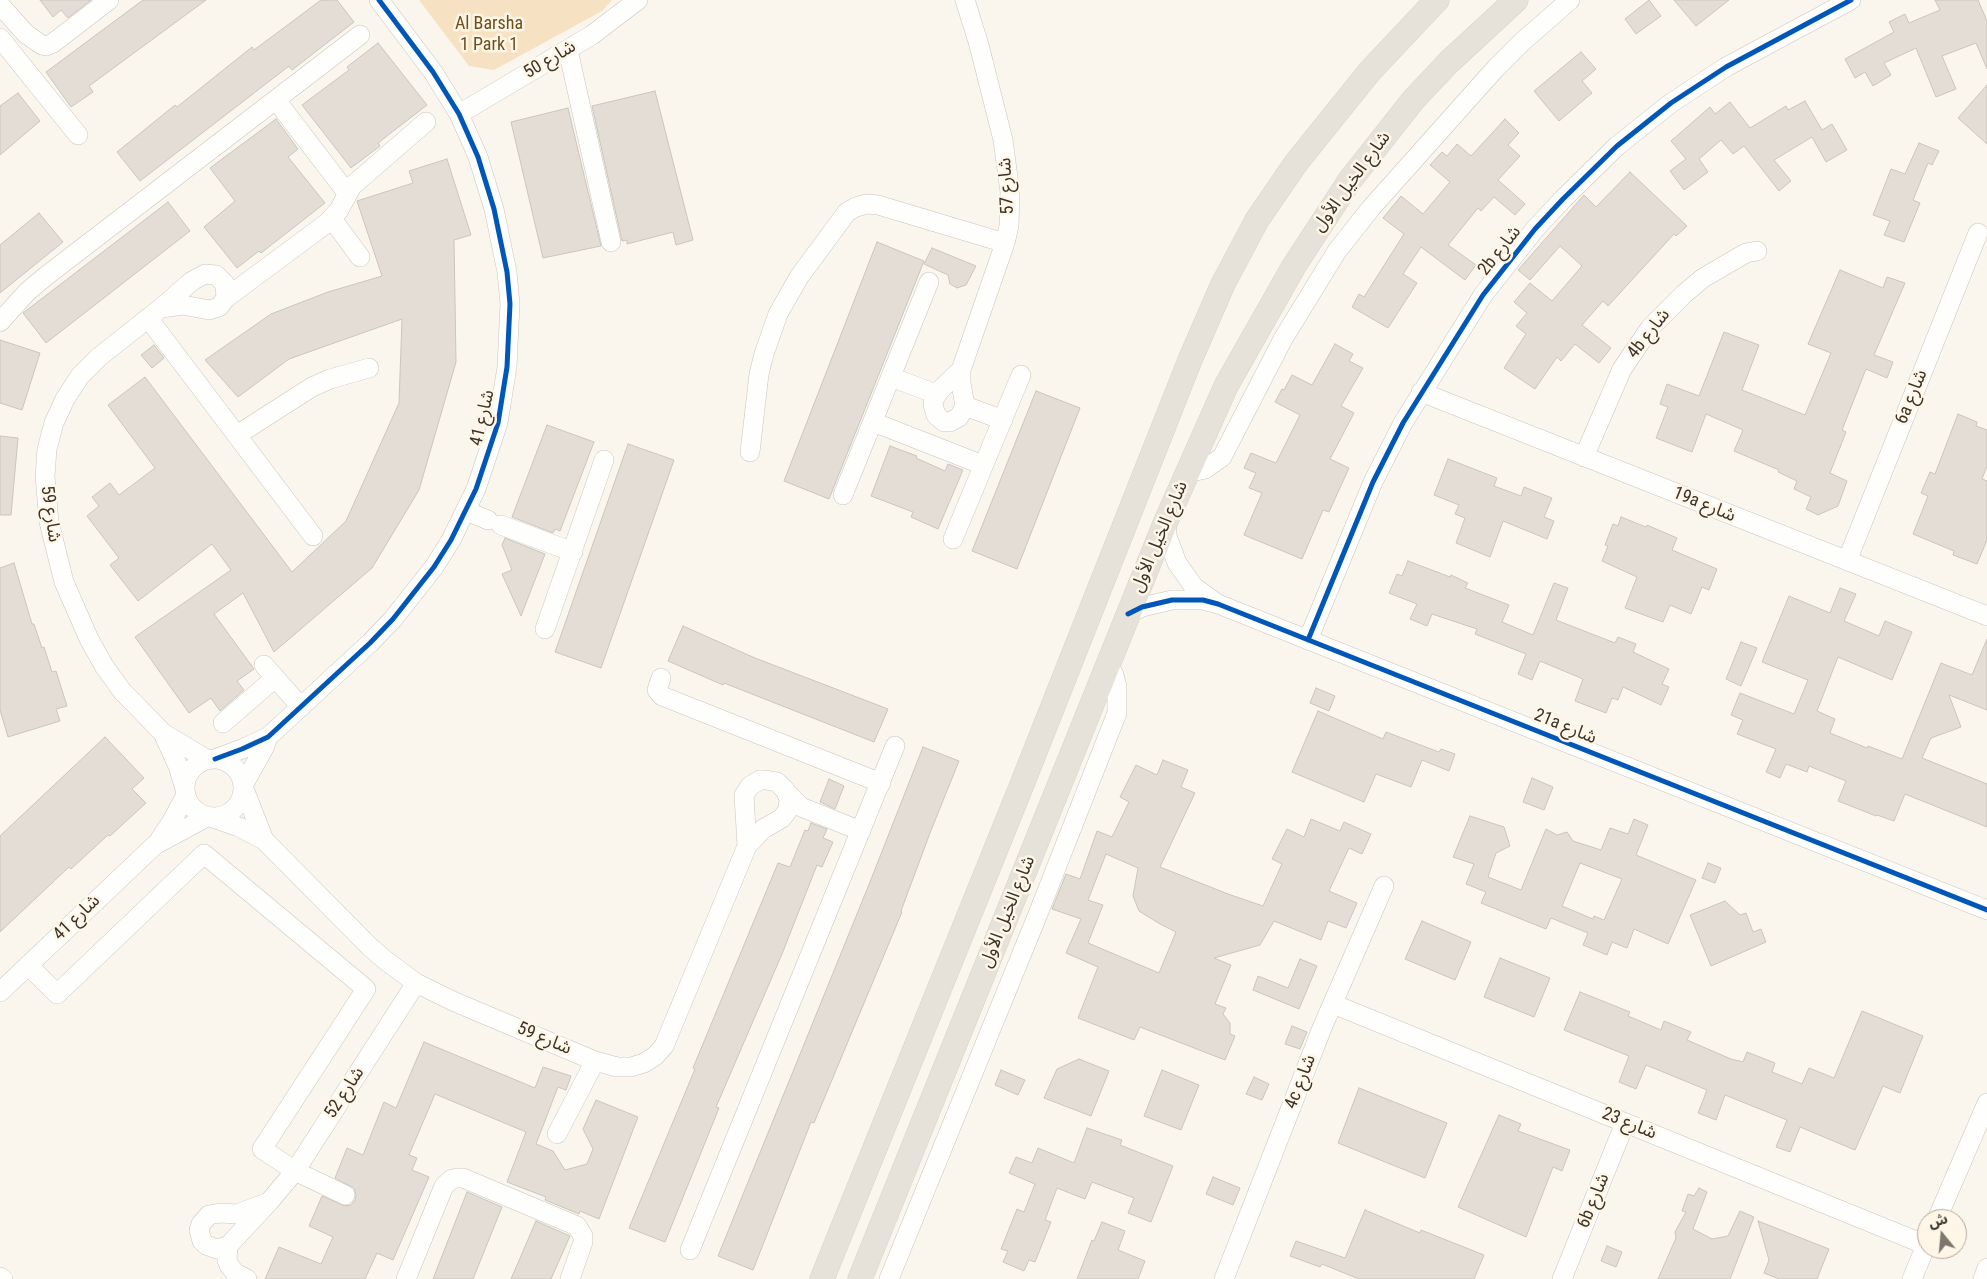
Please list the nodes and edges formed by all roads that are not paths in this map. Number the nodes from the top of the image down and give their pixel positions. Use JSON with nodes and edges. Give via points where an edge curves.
{"nodes":[{"id":1,"x":0,"y":0,"type":"edge"},
{"id":2,"x":109,"y":0,"type":"edge"},
{"id":3,"x":379,"y":0,"type":"edge"},
{"id":4,"x":638,"y":0,"type":"edge"},
{"id":5,"x":965,"y":0,"type":"edge"},
{"id":6,"x":1436,"y":0,"type":"edge"},
{"id":7,"x":1516,"y":0,"type":"edge"},
{"id":8,"x":1570,"y":0,"type":"edge"},
{"id":9,"x":1852,"y":0,"type":"edge"},
{"id":10,"x":0,"y":5,"type":"edge"},
{"id":11,"x":360,"y":35,"type":"dead end"},
{"id":12,"x":0,"y":38,"type":"edge"},
{"id":13,"x":35,"y":39,"type":"junction"},
{"id":14,"x":568,"y":50,"type":"junction"},
{"id":15,"x":276,"y":100,"type":"junction"},
{"id":16,"x":459,"y":114,"type":"junction"},
{"id":17,"x":426,"y":122,"type":"dead end"},
{"id":18,"x":78,"y":135,"type":"dead end"},
{"id":19,"x":347,"y":193,"type":"junction"},
{"id":20,"x":332,"y":219,"type":"junction"},
{"id":21,"x":1978,"y":233,"type":"dead end"},
{"id":22,"x":611,"y":242,"type":"dead end"},
{"id":23,"x":1006,"y":243,"type":"junction"},
{"id":24,"x":1757,"y":251,"type":"dead end"},
{"id":25,"x":360,"y":257,"type":"dead end"},
{"id":26,"x":929,"y":282,"type":"dead end"},
{"id":27,"x":226,"y":298,"type":"junction"},
{"id":28,"x":155,"y":313,"type":"junction"},
{"id":29,"x":0,"y":322,"type":"edge"},
{"id":30,"x":369,"y":368,"type":"dead end"},
{"id":31,"x":961,"y":370,"type":"junction"},
{"id":32,"x":1022,"y":374,"type":"dead end"},
{"id":33,"x":891,"y":377,"type":"junction"},
{"id":34,"x":1421,"y":392,"type":"junction"},
{"id":35,"x":936,"y":394,"type":"junction"},
{"id":36,"x":965,"y":406,"type":"junction"},
{"id":37,"x":1003,"y":420,"type":"junction"},
{"id":38,"x":873,"y":422,"type":"junction"},
{"id":39,"x":237,"y":435,"type":"junction"},
{"id":40,"x":750,"y":452,"type":"dead end"},
{"id":41,"x":1584,"y":456,"type":"junction"},
{"id":42,"x":604,"y":460,"type":"dead end"},
{"id":43,"x":983,"y":465,"type":"junction"},
{"id":44,"x":1187,"y":473,"type":"junction"},
{"id":45,"x":843,"y":496,"type":"dead end"},
{"id":46,"x":466,"y":511,"type":"junction"},
{"id":47,"x":1166,"y":521,"type":"junction"},
{"id":48,"x":313,"y":536,"type":"dead end"},
{"id":49,"x":953,"y":539,"type":"dead end"},
{"id":50,"x":573,"y":552,"type":"junction"},
{"id":51,"x":1847,"y":560,"type":"junction"},
{"id":52,"x":1218,"y":604,"type":"junction"},
{"id":53,"x":1128,"y":614,"type":"junction"},
{"id":54,"x":1987,"y":616,"type":"edge"},
{"id":55,"x":545,"y":629,"type":"dead end"},
{"id":56,"x":1308,"y":640,"type":"junction"},
{"id":57,"x":1108,"y":663,"type":"junction"},
{"id":58,"x":661,"y":678,"type":"dead end"},
{"id":59,"x":301,"y":707,"type":"junction"},
{"id":60,"x":223,"y":723,"type":"dead end"},
{"id":61,"x":163,"y":733,"type":"junction"},
{"id":62,"x":268,"y":736,"type":"junction"},
{"id":63,"x":895,"y":746,"type":"dead end"},
{"id":64,"x":212,"y":759,"type":"junction"},
{"id":65,"x":881,"y":782,"type":"junction"},
{"id":66,"x":244,"y":786,"type":"junction"},
{"id":67,"x":185,"y":792,"type":"junction"},
{"id":68,"x":788,"y":794,"type":"junction"},
{"id":69,"x":786,"y":815,"type":"junction"},
{"id":70,"x":1009,"y":816,"type":"junction"},
{"id":71,"x":210,"y":817,"type":"junction"},
{"id":72,"x":858,"y":837,"type":"junction"},
{"id":73,"x":264,"y":840,"type":"junction"},
{"id":74,"x":155,"y":846,"type":"junction"},
{"id":75,"x":747,"y":846,"type":"junction"},
{"id":76,"x":1384,"y":886,"type":"dead end"},
{"id":77,"x":1987,"y":910,"type":"edge"},
{"id":78,"x":990,"y":957,"type":"junction"},
{"id":79,"x":28,"y":965,"type":"junction"},
{"id":80,"x":416,"y":982,"type":"junction"},
{"id":81,"x":0,"y":992,"type":"edge"},
{"id":82,"x":1333,"y":1004,"type":"junction"},
{"id":83,"x":595,"y":1061,"type":"junction"},
{"id":84,"x":1987,"y":1103,"type":"edge"},
{"id":85,"x":1625,"y":1123,"type":"junction"},
{"id":86,"x":557,"y":1134,"type":"dead end"},
{"id":87,"x":294,"y":1171,"type":"junction"},
{"id":88,"x":345,"y":1195,"type":"dead end"},
{"id":89,"x":269,"y":1202,"type":"junction"},
{"id":90,"x":1941,"y":1209,"type":"edge"},
{"id":91,"x":1917,"y":1240,"type":"edge"},
{"id":92,"x":228,"y":1246,"type":"junction"},
{"id":93,"x":690,"y":1250,"type":"dead end"},
{"id":94,"x":1921,"y":1259,"type":"edge"},
{"id":95,"x":1987,"y":1268,"type":"edge"},
{"id":96,"x":247,"y":1279,"type":"edge"},
{"id":97,"x":406,"y":1279,"type":"edge"},
{"id":98,"x":570,"y":1279,"type":"edge"},
{"id":99,"x":822,"y":1279,"type":"edge"},
{"id":100,"x":860,"y":1279,"type":"edge"},
{"id":101,"x":889,"y":1279,"type":"edge"},
{"id":102,"x":1224,"y":1279,"type":"edge"},
{"id":103,"x":1562,"y":1279,"type":"edge"},
{"id":104,"x":1912,"y":1279,"type":"edge"},
{"id":105,"x":1982,"y":1279,"type":"edge"}],
"edges":[{"from":1,"to":13,"type":"street","via":[[22,18]]},
{"from":2,"to":13,"type":"street","via":[[50,45],[42,45]]},
{"from":3,"to":16,"type":"street","name":"شارع 41","via":[[433,72]]},
{"from":4,"to":14,"type":"street","name":"شارع 50"},
{"from":5,"to":23,"type":"street","name":"شارع 57","via":[[1006,157],[1010,192]]},
{"from":6,"to":70,"type":"main road","name":"شارع الخيل الأول","via":[[1331,117],[1277,189],[1239,252],[1186,369]]},
{"from":7,"to":44,"type":"main road","name":"شارع الخيل الأول","via":[[1414,99],[1350,180],[1298,258],[1249,343]]},
{"from":8,"to":44,"type":"street","via":[[1495,69],[1370,208],[1337,251],[1283,339],[1222,457],[1205,469]]},
{"from":9,"to":34,"type":"street","name":"2b شارع","via":[[1698,84],[1617,146],[1563,199],[1508,261]]},
{"from":10,"to":13,"type":"street","via":[[26,34]]},
{"from":11,"to":15,"type":"street"},
{"from":12,"to":18,"type":"street"},
{"from":14,"to":16,"type":"street","name":"شارع 50"},
{"from":14,"to":22,"type":"street"},
{"from":15,"to":19,"type":"street"},
{"from":15,"to":29,"type":"street","via":[[46,276]]},
{"from":16,"to":46,"type":"street","name":"شارع 41","via":[[478,156],[494,210],[506,264],[510,304],[507,367],[498,423]]},
{"from":17,"to":19,"type":"street"},
{"from":19,"to":20,"type":"street"},
{"from":20,"to":25,"type":"street"},
{"from":20,"to":27,"type":"street"},
{"from":21,"to":51,"type":"street","name":"6a شارع"},
{"from":23,"to":31,"type":"street","name":"شارع 57"},
{"from":23,"to":40,"type":"street","via":[[878,205],[867,204],[847,212],[799,277],[778,314],[759,374]]},
{"from":24,"to":41,"type":"street","name":"4b شارع","via":[[1746,253],[1703,278],[1650,328],[1622,369]]},
{"from":26,"to":33,"type":"street"},
{"from":27,"to":28,"type":"street","via":[[219,307],[209,310],[183,305]]},
{"from":27,"to":28,"type":"street","name":"شارع 59","via":[[223,280],[216,275],[205,274]]},
{"from":28,"to":39,"type":"street"},
{"from":28,"to":61,"type":"street","name":"شارع 59","via":[[80,376],[54,423],[45,476],[49,522],[56,553],[76,611],[89,639],[122,691]]},
{"from":30,"to":39,"type":"street","via":[[312,387]]},
{"from":31,"to":35,"type":"street"},
{"from":31,"to":36,"type":"street"},
{"from":32,"to":37,"type":"street"},
{"from":33,"to":35,"type":"street"},
{"from":33,"to":38,"type":"street"},
{"from":34,"to":41,"type":"street","name":"19a شارع"},
{"from":34,"to":56,"type":"street","name":"2b شارع","via":[[1373,482]]},
{"from":35,"to":36,"type":"street","via":[[933,410],[944,422],[959,417]]},
{"from":36,"to":37,"type":"street"},
{"from":37,"to":43,"type":"street"},
{"from":38,"to":43,"type":"street"},
{"from":38,"to":45,"type":"street"},
{"from":39,"to":48,"type":"street"},
{"from":41,"to":51,"type":"street","name":"19a شارع"},
{"from":42,"to":50,"type":"street"},
{"from":43,"to":49,"type":"street"},
{"from":44,"to":47,"type":"main road","name":"شارع الخيل الأول"},
{"from":46,"to":50,"type":"street"},
{"from":46,"to":59,"type":"street","name":"شارع 41","via":[[434,568],[393,619]]},
{"from":47,"to":52,"type":"street","name":"21a شارع","via":[[1171,550],[1181,570],[1194,587]]},
{"from":47,"to":53,"type":"main road","name":"شارع الخيل الأول"},
{"from":50,"to":55,"type":"street"},
{"from":51,"to":54,"type":"street","name":"19a شارع"},
{"from":52,"to":53,"type":"street","name":"21a شارع","via":[[1203,600],[1172,600]]},
{"from":52,"to":56,"type":"street","name":"21a شارع"},
{"from":53,"to":57,"type":"main road","name":"شارع الخيل الأول"},
{"from":56,"to":77,"type":"street","name":"21a شارع"},
{"from":57,"to":78,"type":"main road","name":"شارع الخيل الأول"},
{"from":57,"to":101,"type":"street","via":[[1117,687],[1117,714]]},
{"from":58,"to":65,"type":"street","via":[[659,694]]},
{"from":59,"to":60,"type":"street","via":[[269,672]]},
{"from":59,"to":62,"type":"street","name":"شارع 41"},
{"from":61,"to":64,"type":"street","name":"شارع 59"},
{"from":61,"to":67,"type":"street","name":"شارع 59","via":[[178,766]]},
{"from":62,"to":64,"type":"street","name":"شارع 41"},
{"from":62,"to":66,"type":"street","name":"شارع 41"},
{"from":63,"to":65,"type":"street"},
{"from":64,"to":66,"type":"street","via":[[234,766]]},
{"from":64,"to":67,"type":"street","via":[[191,770],[185,782]]},
{"from":65,"to":72,"type":"street"},
{"from":66,"to":71,"type":"street","via":[[237,807],[226,815]]},
{"from":66,"to":73,"type":"street","name":"شارع 59"},
{"from":67,"to":71,"type":"street","via":[[193,809]]},
{"from":67,"to":74,"type":"street","name":"شارع 41","via":[[172,821]]},
{"from":68,"to":69,"type":"street"},
{"from":68,"to":72,"type":"street","via":[[801,807]]},
{"from":68,"to":75,"type":"street","via":[[777,782],[766,780],[746,790],[743,801]]},
{"from":69,"to":72,"type":"street"},
{"from":69,"to":75,"type":"street","via":[[763,828]]},
{"from":70,"to":78,"type":"main road","via":[[1026,821],[1028,831],[991,930]]},
{"from":70,"to":99,"type":"main road","name":"شارع الخيل الأول"},
{"from":71,"to":73,"type":"street","name":"شارع 59"},
{"from":71,"to":74,"type":"street","name":"شارع 41"},
{"from":72,"to":93,"type":"street"},
{"from":73,"to":80,"type":"street","name":"شارع 59","via":[[370,947]]},
{"from":74,"to":79,"type":"street","name":"شارع 41"},
{"from":75,"to":83,"type":"street","name":"شارع 59","via":[[664,1046],[649,1059],[631,1067]]},
{"from":76,"to":82,"type":"street","name":"4c شارع"},
{"from":78,"to":100,"type":"main road","name":"شارع الخيل الأول"},
{"from":79,"to":81,"type":"street","name":"شارع 41"},
{"from":79,"to":87,"type":"street","via":[[57,994],[204,854],[366,989],[262,1149]]},
{"from":80,"to":83,"type":"street","name":"شارع 59","via":[[448,999]]},
{"from":80,"to":87,"type":"street","name":"شارع 52"},
{"from":82,"to":85,"type":"street","name":"شارع 23"},
{"from":82,"to":102,"type":"street","name":"4c شارع"},
{"from":83,"to":86,"type":"street"},
{"from":84,"to":90,"type":"street"},
{"from":85,"to":91,"type":"street","name":"شارع 23"},
{"from":85,"to":103,"type":"street","name":"6b شارع"},
{"from":87,"to":88,"type":"street"},
{"from":87,"to":89,"type":"street","name":"شارع 52"},
{"from":89,"to":92,"type":"street","name":"شارع 52"},
{"from":89,"to":92,"type":"street","via":[[237,1214],[214,1213],[204,1219],[199,1230],[202,1241],[217,1249]]},
{"from":92,"to":96,"type":"street","via":[[229,1265],[235,1273]]},
{"from":94,"to":104,"type":"street"},
{"from":95,"to":105,"type":"street"},
{"from":97,"to":98,"type":"street","via":[[444,1186],[458,1178],[577,1226],[583,1242]]}]}
